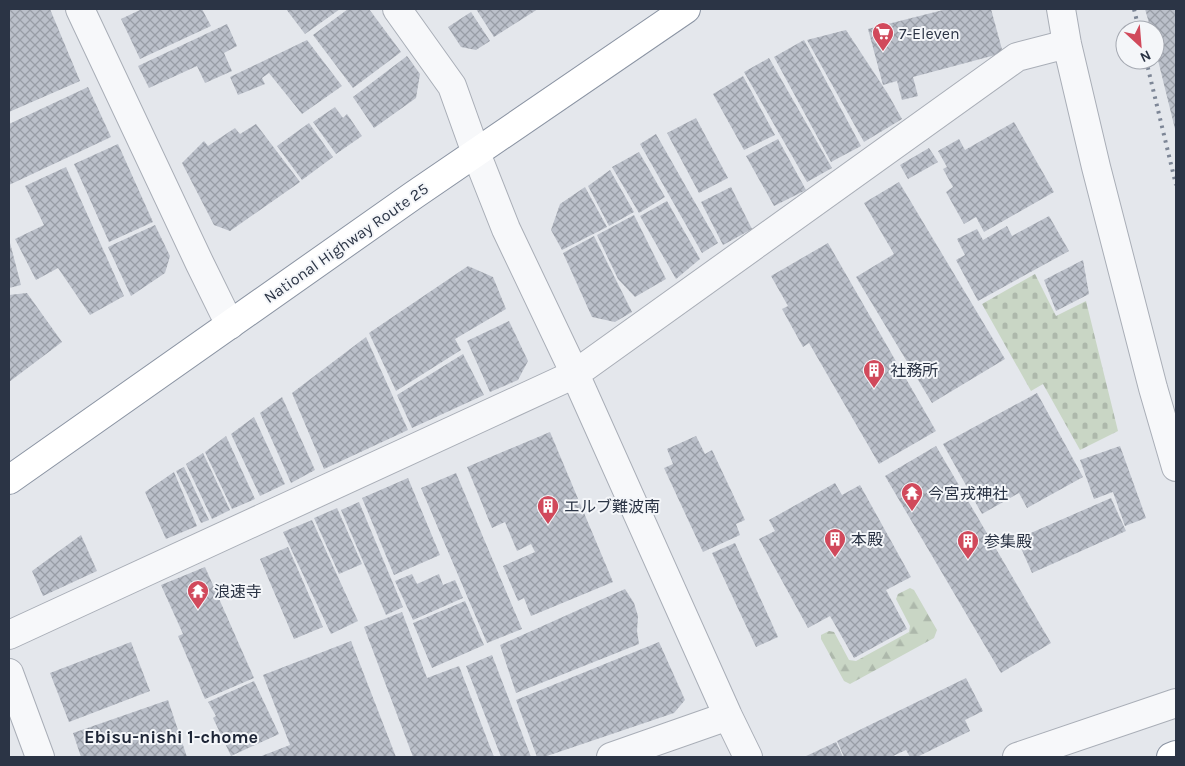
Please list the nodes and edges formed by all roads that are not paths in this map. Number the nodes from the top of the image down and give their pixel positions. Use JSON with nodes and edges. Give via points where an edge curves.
{"nodes":[{"id":1,"x":80,"y":9,"type":"edge"},
{"id":2,"x":397,"y":9,"type":"edge"},
{"id":3,"x":686,"y":9,"type":"edge"},
{"id":4,"x":1061,"y":9,"type":"edge"},
{"id":5,"x":1067,"y":44,"type":"junction"},
{"id":6,"x":476,"y":153,"type":"junction"},
{"id":7,"x":230,"y":324,"type":"junction"},
{"id":8,"x":575,"y":374,"type":"junction"},
{"id":9,"x":1176,"y":467,"type":"edge"},
{"id":10,"x":9,"y":480,"type":"edge"},
{"id":11,"x":9,"y":635,"type":"edge"},
{"id":12,"x":9,"y":673,"type":"edge"},
{"id":13,"x":1176,"y":703,"type":"edge"},
{"id":14,"x":728,"y":716,"type":"junction"},
{"id":15,"x":1176,"y":755,"type":"edge"},
{"id":16,"x":40,"y":757,"type":"edge"},
{"id":17,"x":611,"y":757,"type":"edge"},
{"id":18,"x":748,"y":757,"type":"edge"},
{"id":19,"x":1017,"y":757,"type":"edge"},
{"id":20,"x":1171,"y":757,"type":"edge"}],
"edges":[{"from":1,"to":7,"type":"street"},
{"from":2,"to":6,"type":"street","via":[[452,86]]},
{"from":3,"to":6,"type":"highway","name":"National Highway Route 25"},
{"from":4,"to":5,"type":"street"},
{"from":5,"to":8,"type":"street","via":[[1017,57]]},
{"from":5,"to":9,"type":"street","via":[[1150,379]]},
{"from":6,"to":7,"type":"highway","name":"National Highway Route 25"},
{"from":6,"to":8,"type":"street","via":[[506,229]]},
{"from":7,"to":10,"type":"highway","name":"National Highway Route 25"},
{"from":8,"to":11,"type":"street"},
{"from":8,"to":14,"type":"street"},
{"from":12,"to":16,"type":"street"},
{"from":13,"to":19,"type":"street"},
{"from":14,"to":17,"type":"street"},
{"from":14,"to":18,"type":"street"},
{"from":15,"to":20,"type":"highway"}]}
